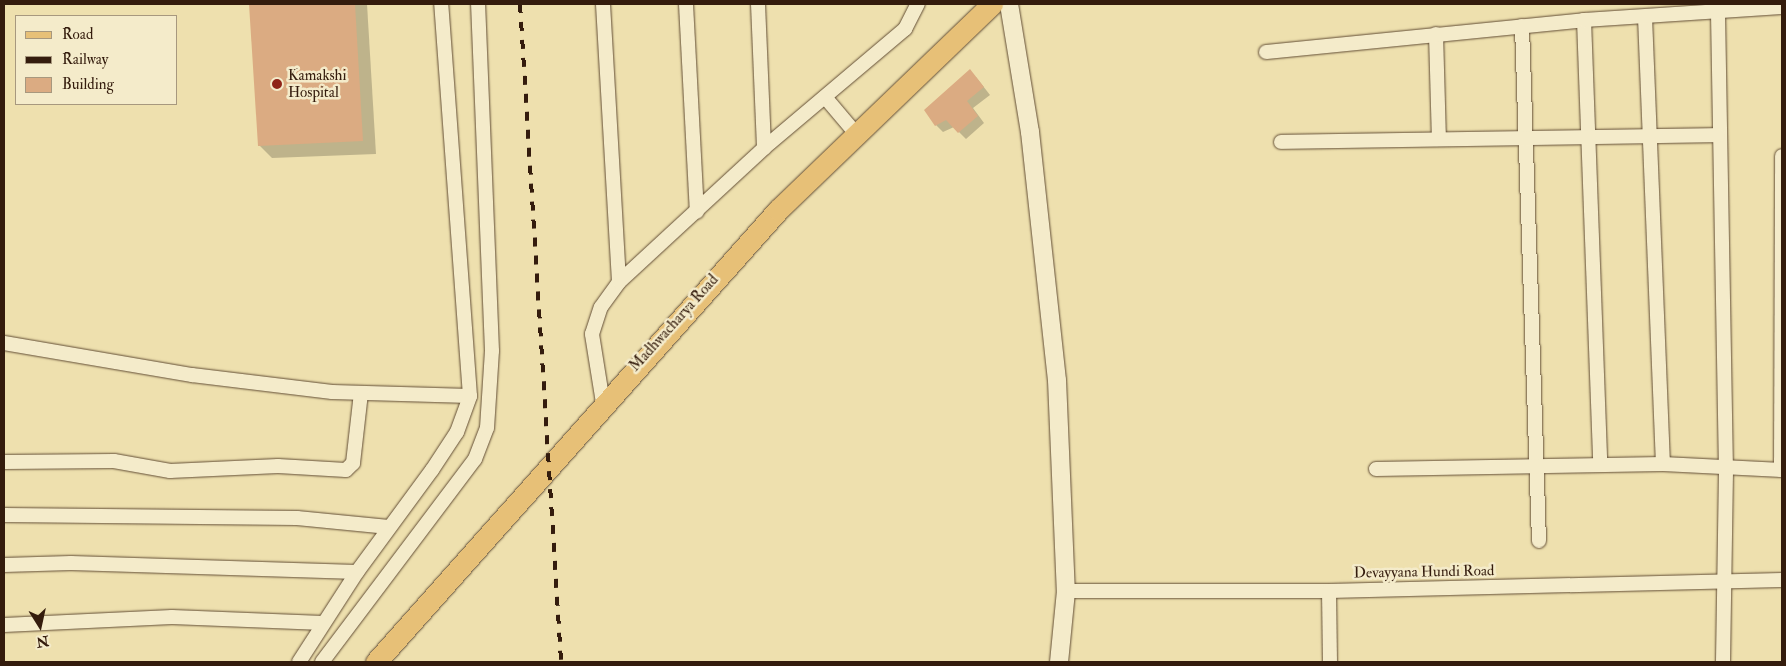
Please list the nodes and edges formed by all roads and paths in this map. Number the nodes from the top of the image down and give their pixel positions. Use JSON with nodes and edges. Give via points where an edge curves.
{"nodes":[{"id":1,"x":442,"y":4,"type":"edge"},
{"id":2,"x":478,"y":4,"type":"edge"},
{"id":3,"x":602,"y":4,"type":"edge"},
{"id":4,"x":686,"y":4,"type":"edge"},
{"id":5,"x":758,"y":4,"type":"edge"},
{"id":6,"x":918,"y":4,"type":"edge"},
{"id":7,"x":992,"y":4,"type":"edge"},
{"id":8,"x":1009,"y":4,"type":"edge"},
{"id":9,"x":1782,"y":7,"type":"edge"},
{"id":10,"x":1718,"y":13,"type":"junction"},
{"id":11,"x":1645,"y":17,"type":"junction"},
{"id":12,"x":1584,"y":20,"type":"junction"},
{"id":13,"x":1522,"y":26,"type":"junction"},
{"id":14,"x":1436,"y":34,"type":"junction"},
{"id":15,"x":1266,"y":52,"type":"dead end"},
{"id":16,"x":825,"y":97,"type":"junction"},
{"id":17,"x":857,"y":135,"type":"junction"},
{"id":18,"x":1526,"y":135,"type":"junction"},
{"id":19,"x":1651,"y":135,"type":"junction"},
{"id":20,"x":1718,"y":135,"type":"junction"},
{"id":21,"x":1590,"y":136,"type":"junction"},
{"id":22,"x":1438,"y":139,"type":"junction"},
{"id":23,"x":1281,"y":142,"type":"dead end"},
{"id":24,"x":764,"y":148,"type":"junction"},
{"id":25,"x":1782,"y":156,"type":"edge"},
{"id":26,"x":697,"y":212,"type":"junction"},
{"id":27,"x":620,"y":282,"type":"junction"},
{"id":28,"x":4,"y":343,"type":"edge"},
{"id":29,"x":361,"y":393,"type":"junction"},
{"id":30,"x":470,"y":396,"type":"junction"},
{"id":31,"x":602,"y":403,"type":"junction"},
{"id":32,"x":4,"y":462,"type":"edge"},
{"id":33,"x":1663,"y":464,"type":"junction"},
{"id":34,"x":1537,"y":465,"type":"junction"},
{"id":35,"x":1600,"y":465,"type":"junction"},
{"id":36,"x":1376,"y":469,"type":"dead end"},
{"id":37,"x":1781,"y":470,"type":"edge"},
{"id":38,"x":1726,"y":471,"type":"junction"},
{"id":39,"x":4,"y":515,"type":"edge"},
{"id":40,"x":389,"y":527,"type":"junction"},
{"id":41,"x":1540,"y":541,"type":"dead end"},
{"id":42,"x":4,"y":565,"type":"edge"},
{"id":43,"x":357,"y":572,"type":"junction"},
{"id":44,"x":1782,"y":580,"type":"edge"},
{"id":45,"x":1726,"y":582,"type":"junction"},
{"id":46,"x":1066,"y":591,"type":"junction"},
{"id":47,"x":1329,"y":591,"type":"junction"},
{"id":48,"x":323,"y":624,"type":"junction"},
{"id":49,"x":4,"y":625,"type":"edge"},
{"id":50,"x":299,"y":662,"type":"edge"},
{"id":51,"x":322,"y":662,"type":"edge"},
{"id":52,"x":376,"y":662,"type":"edge"},
{"id":53,"x":1059,"y":662,"type":"edge"},
{"id":54,"x":1330,"y":662,"type":"edge"},
{"id":55,"x":1723,"y":662,"type":"edge"}],
"edges":[{"from":1,"to":30,"type":"street"},
{"from":2,"to":51,"type":"street","via":[[492,352],[487,428],[475,458]]},
{"from":3,"to":27,"type":"street"},
{"from":4,"to":26,"type":"street"},
{"from":5,"to":24,"type":"street"},
{"from":6,"to":16,"type":"street","via":[[905,29]]},
{"from":7,"to":17,"type":"main road","name":"Madhwacharya Road"},
{"from":8,"to":46,"type":"street","via":[[1030,132],[1057,380]]},
{"from":9,"to":10,"type":"street"},
{"from":10,"to":11,"type":"street"},
{"from":10,"to":20,"type":"street"},
{"from":11,"to":12,"type":"street"},
{"from":11,"to":19,"type":"street"},
{"from":12,"to":13,"type":"street"},
{"from":12,"to":21,"type":"street"},
{"from":13,"to":14,"type":"street"},
{"from":13,"to":18,"type":"street"},
{"from":14,"to":15,"type":"street"},
{"from":14,"to":22,"type":"street"},
{"from":16,"to":17,"type":"street"},
{"from":16,"to":24,"type":"street"},
{"from":17,"to":31,"type":"main road","name":"Madhwacharya Road","via":[[778,210]]},
{"from":18,"to":21,"type":"street"},
{"from":18,"to":22,"type":"street"},
{"from":18,"to":34,"type":"street"},
{"from":19,"to":20,"type":"street"},
{"from":19,"to":21,"type":"street"},
{"from":19,"to":33,"type":"street"},
{"from":20,"to":38,"type":"street"},
{"from":21,"to":35,"type":"street","via":[[1588,202]]},
{"from":22,"to":23,"type":"street"},
{"from":24,"to":26,"type":"street"},
{"from":25,"to":37,"type":"street"},
{"from":26,"to":27,"type":"street"},
{"from":27,"to":31,"type":"street","via":[[601,307],[592,334]]},
{"from":28,"to":29,"type":"street","via":[[192,375]]},
{"from":29,"to":30,"type":"street"},
{"from":29,"to":32,"type":"street","via":[[353,463],[346,470],[278,466],[170,471],[114,461]]},
{"from":30,"to":40,"type":"street","via":[[457,432]]},
{"from":31,"to":52,"type":"main road","name":"Madhwacharya Road"},
{"from":33,"to":35,"type":"street"},
{"from":33,"to":38,"type":"street"},
{"from":34,"to":35,"type":"street"},
{"from":34,"to":36,"type":"street"},
{"from":34,"to":41,"type":"street"},
{"from":37,"to":38,"type":"street"},
{"from":38,"to":45,"type":"street"},
{"from":39,"to":40,"type":"street","via":[[298,518]]},
{"from":40,"to":43,"type":"street"},
{"from":42,"to":43,"type":"street","via":[[71,563]]},
{"from":43,"to":48,"type":"street"},
{"from":44,"to":45,"type":"street","name":"Devayyana Hundi Road"},
{"from":45,"to":47,"type":"street","name":"Devayyana Hundi Road"},
{"from":45,"to":55,"type":"street"},
{"from":46,"to":47,"type":"street","name":"Devayyana Hundi Road"},
{"from":46,"to":53,"type":"street"},
{"from":47,"to":54,"type":"street"},
{"from":48,"to":49,"type":"street","via":[[172,617]]},
{"from":48,"to":50,"type":"street"}]}
